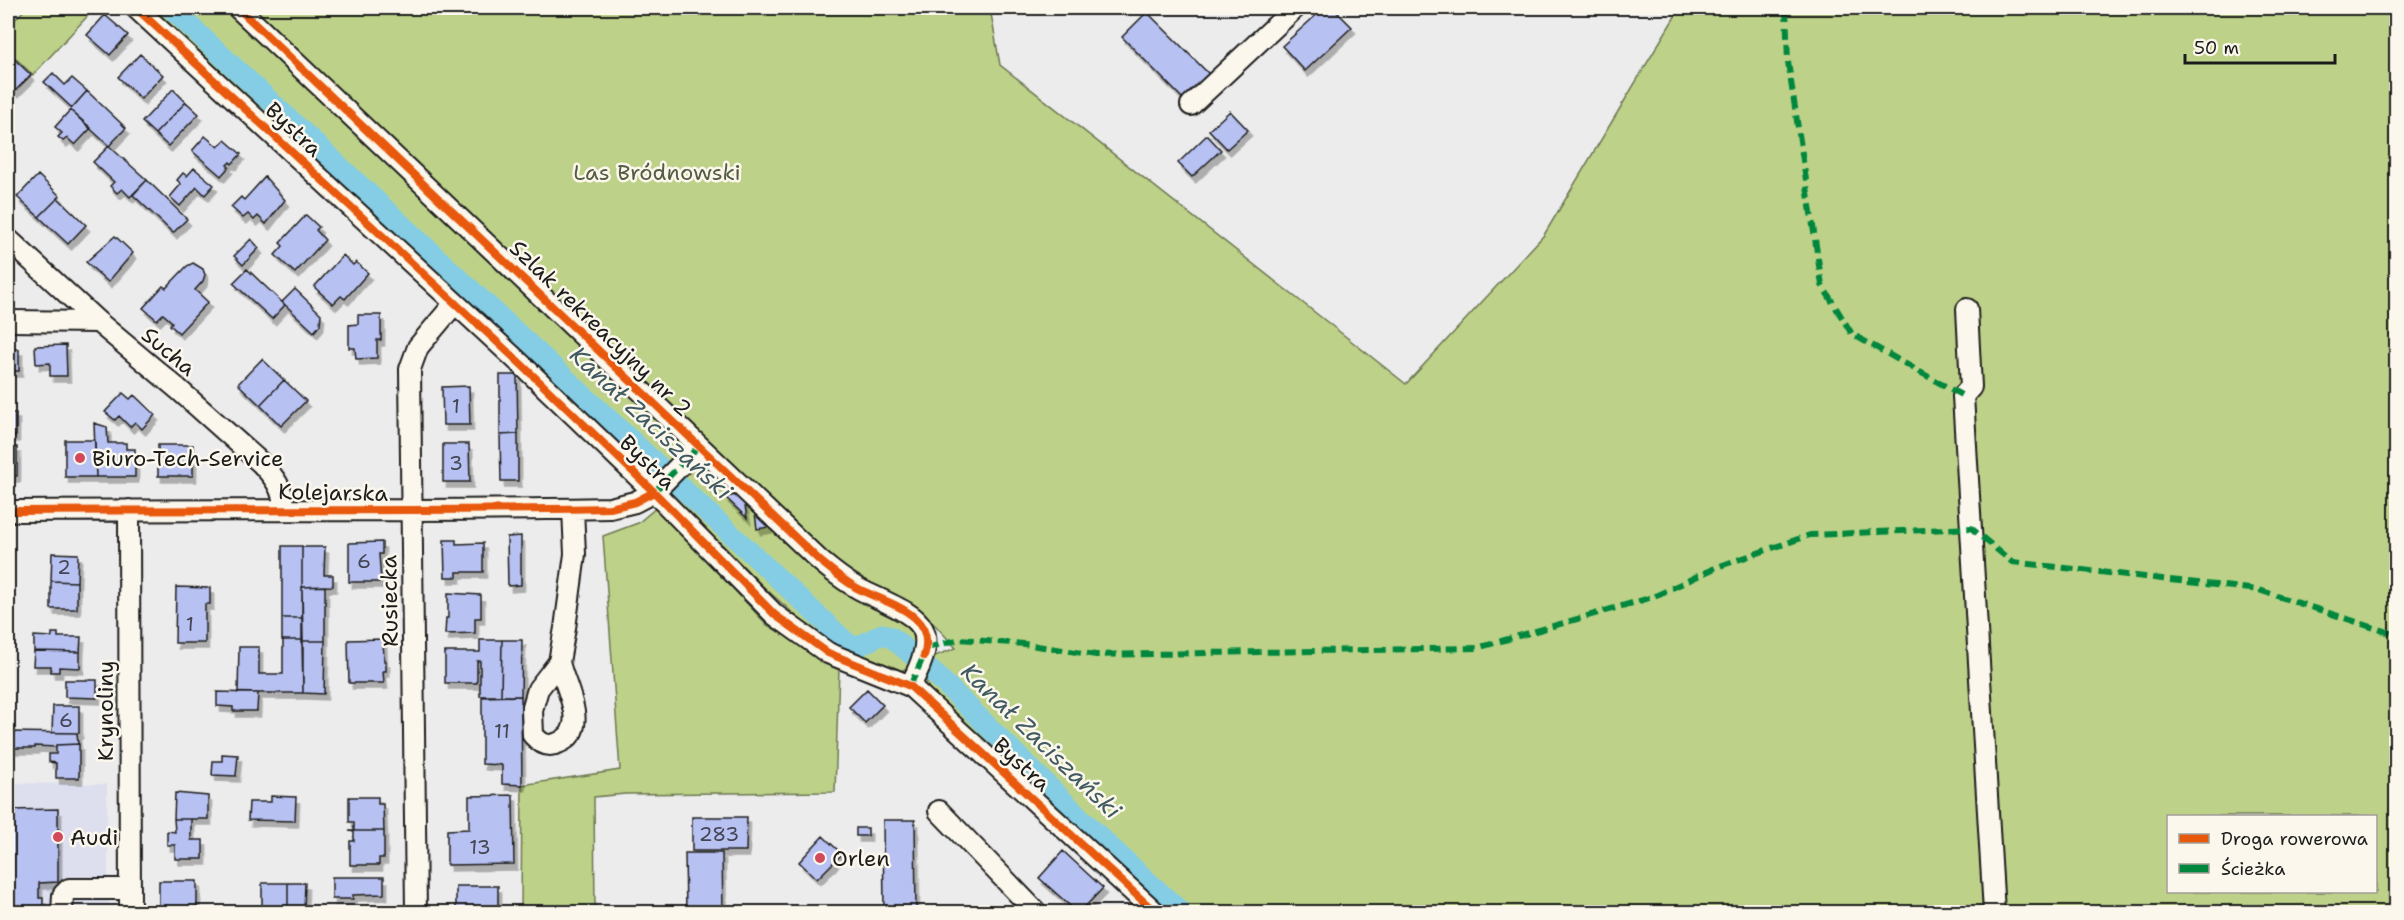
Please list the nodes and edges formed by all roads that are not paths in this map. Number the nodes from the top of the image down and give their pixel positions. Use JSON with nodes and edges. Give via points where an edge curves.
{"nodes":[{"id":1,"x":136,"y":8,"type":"edge"},
{"id":2,"x":238,"y":8,"type":"edge"},
{"id":3,"x":1295,"y":8,"type":"edge"},
{"id":4,"x":1191,"y":105,"type":"dead end"},
{"id":5,"x":8,"y":239,"type":"edge"},
{"id":6,"x":455,"y":303,"type":"junction"},
{"id":7,"x":1967,"y":309,"type":"dead end"},
{"id":8,"x":8,"y":321,"type":"edge"},
{"id":9,"x":98,"y":322,"type":"junction"},
{"id":10,"x":699,"y":446,"type":"junction"},
{"id":11,"x":658,"y":488,"type":"junction"},
{"id":12,"x":285,"y":509,"type":"junction"},
{"id":13,"x":573,"y":509,"type":"junction"},
{"id":14,"x":129,"y":510,"type":"junction"},
{"id":15,"x":412,"y":510,"type":"junction"},
{"id":16,"x":8,"y":511,"type":"edge"},
{"id":17,"x":559,"y":662,"type":"dead end"},
{"id":18,"x":910,"y":686,"type":"junction"},
{"id":19,"x":939,"y":811,"type":"dead end"},
{"id":20,"x":130,"y":889,"type":"junction"},
{"id":21,"x":62,"y":912,"type":"edge"},
{"id":22,"x":130,"y":912,"type":"edge"},
{"id":23,"x":416,"y":912,"type":"edge"},
{"id":24,"x":1036,"y":912,"type":"edge"},
{"id":25,"x":1155,"y":912,"type":"edge"},
{"id":26,"x":1994,"y":912,"type":"edge"}],
"edges":[{"from":1,"to":6,"type":"street","name":"Bystra"},
{"from":2,"to":10,"type":"street","name":"Szlak rekreacyjny nr 2"},
{"from":3,"to":4,"type":"street"},
{"from":5,"to":9,"type":"street","name":"Sucha"},
{"from":6,"to":11,"type":"street","name":"Bystra"},
{"from":6,"to":15,"type":"street","name":"Rusiecka","via":[[418,347],[410,369]]},
{"from":7,"to":26,"type":"street","via":[[1971,387],[1964,396]]},
{"from":8,"to":9,"type":"street"},
{"from":9,"to":12,"type":"street","name":"Sucha","via":[[261,463],[281,489]]},
{"from":10,"to":11,"type":"street"},
{"from":10,"to":18,"type":"street","name":"Szlak rekreacyjny nr 2","via":[[839,576],[915,617],[926,637],[927,648]]},
{"from":11,"to":13,"type":"street","name":"Kolejarska","via":[[635,502],[610,508]]},
{"from":11,"to":18,"type":"street","name":"Bystra","via":[[775,615],[828,653]]},
{"from":12,"to":14,"type":"street","name":"Kolejarska"},
{"from":12,"to":15,"type":"street","name":"Kolejarska"},
{"from":13,"to":15,"type":"street","name":"Kolejarska"},
{"from":13,"to":17,"type":"street","via":[[575,554]]},
{"from":14,"to":16,"type":"street","name":"Kolejarska"},
{"from":14,"to":20,"type":"street","name":"Krynoliny"},
{"from":15,"to":23,"type":"street","name":"Rusiecka"},
{"from":18,"to":25,"type":"street","name":"Bystra"},
{"from":19,"to":24,"type":"street"},
{"from":20,"to":21,"type":"street","via":[[67,890]]},
{"from":20,"to":22,"type":"street","name":"Krynoliny"}]}
